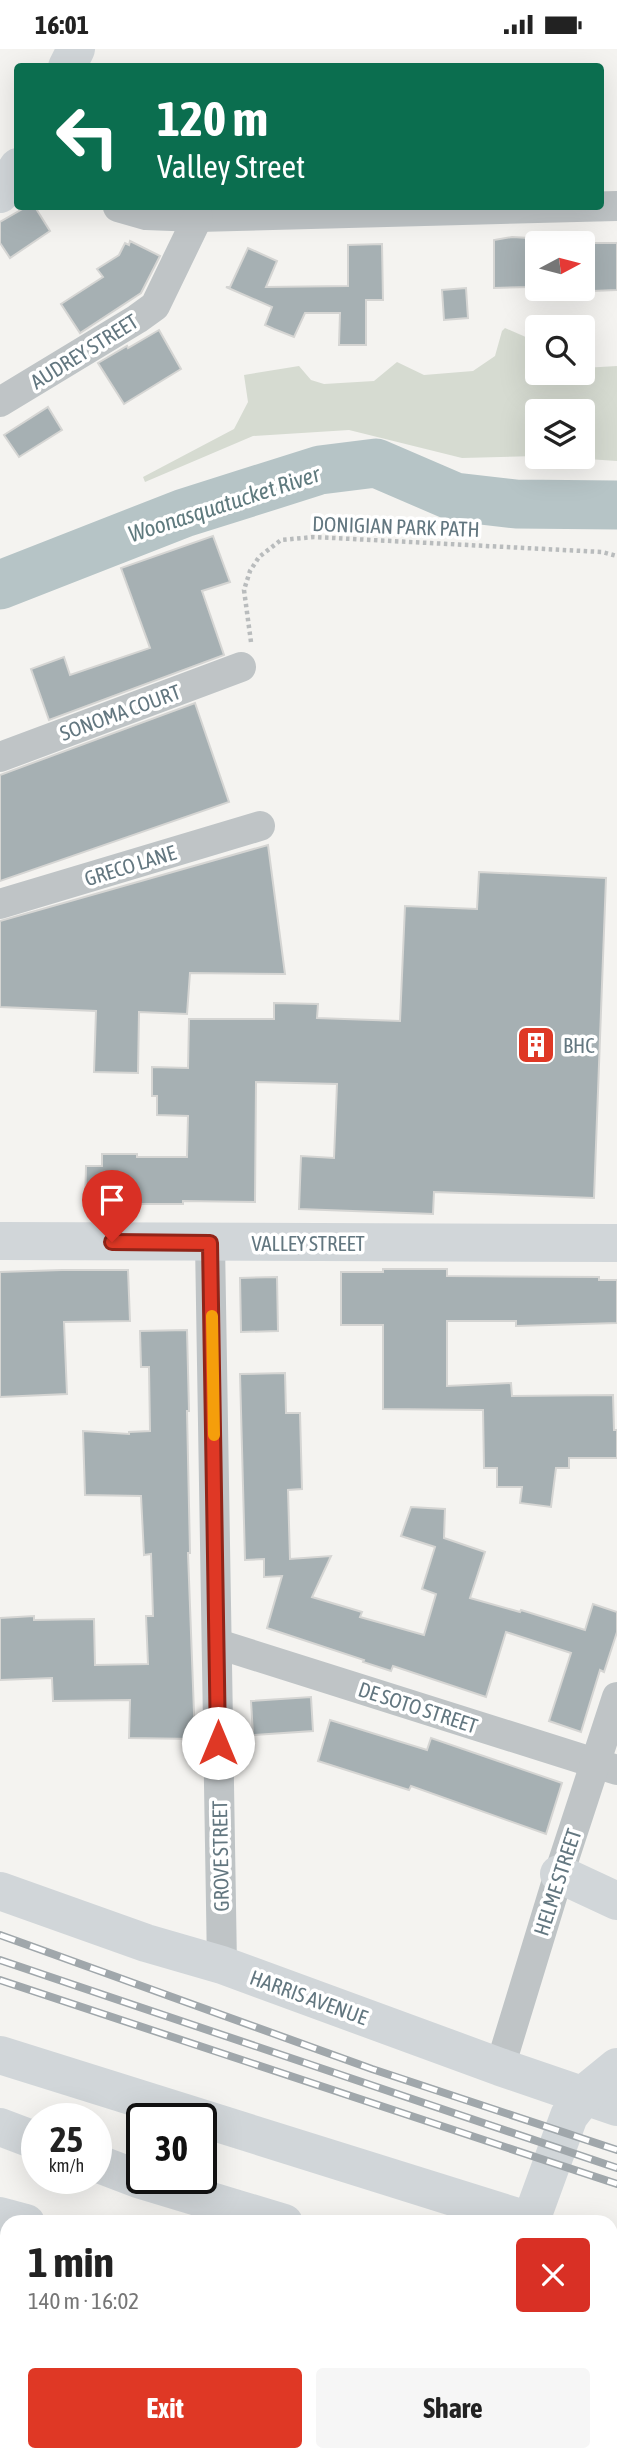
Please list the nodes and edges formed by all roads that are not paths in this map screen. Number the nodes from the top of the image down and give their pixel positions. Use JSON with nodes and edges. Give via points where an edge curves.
{"nodes":[{"id":1,"x":14,"y":173,"type":"edge"},
{"id":2,"x":0,"y":194,"type":"edge"},
{"id":3,"x":128,"y":210,"type":"edge"},
{"id":4,"x":491,"y":210,"type":"edge"},
{"id":5,"x":198,"y":217,"type":"junction"},
{"id":6,"x":0,"y":402,"type":"edge"},
{"id":7,"x":241,"y":667,"type":"road end"},
{"id":8,"x":0,"y":757,"type":"edge"},
{"id":9,"x":260,"y":826,"type":"dead end"},
{"id":10,"x":0,"y":904,"type":"edge"},
{"id":11,"x":0,"y":1241,"type":"edge"},
{"id":12,"x":210,"y":1243,"type":"junction"},
{"id":13,"x":617,"y":1243,"type":"edge"},
{"id":14,"x":218,"y":1644,"type":"junction"},
{"id":15,"x":617,"y":1697,"type":"edge"},
{"id":16,"x":606,"y":1767,"type":"edge"},
{"id":17,"x":559,"y":1874,"type":"junction"},
{"id":18,"x":0,"y":1891,"type":"edge"},
{"id":19,"x":617,"y":1902,"type":"edge"},
{"id":20,"x":222,"y":1965,"type":"junction"},
{"id":21,"x":5,"y":2057,"type":"edge"},
{"id":22,"x":500,"y":2067,"type":"junction"},
{"id":23,"x":617,"y":2067,"type":"edge"},
{"id":24,"x":617,"y":2106,"type":"edge"},
{"id":25,"x":0,"y":2127,"type":"edge"},
{"id":26,"x":21,"y":2135,"type":"edge"},
{"id":27,"x":0,"y":2154,"type":"edge"},
{"id":28,"x":21,"y":2158,"type":"edge"},
{"id":29,"x":188,"y":2194,"type":"edge"},
{"id":30,"x":257,"y":2215,"type":"edge"},
{"id":31,"x":508,"y":2215,"type":"edge"},
{"id":32,"x":533,"y":2215,"type":"edge"}],
"edges":[{"from":1,"to":2,"type":"main road"},
{"from":3,"to":5,"type":"street"},
{"from":4,"to":5,"type":"street"},
{"from":5,"to":6,"type":"street","name":"AUDREY STREET","via":[[155,306]]},
{"from":7,"to":8,"type":"street","name":"SONOMA COURT"},
{"from":9,"to":10,"type":"street","name":"GRECO LANE"},
{"from":11,"to":12,"type":"main road","name":"VALLEY STREET"},
{"from":12,"to":13,"type":"main road","name":"VALLEY STREET"},
{"from":12,"to":14,"type":"street","name":"GROVE STREET"},
{"from":14,"to":16,"type":"street","name":"DE SOTO STREET"},
{"from":14,"to":20,"type":"street","name":"GROVE STREET"},
{"from":15,"to":16,"type":"street","name":"HELME STREET"},
{"from":16,"to":17,"type":"street","name":"HELME STREET"},
{"from":17,"to":19,"type":"main road"},
{"from":17,"to":22,"type":"street","name":"HELME STREET"},
{"from":18,"to":20,"type":"main road","name":"HARRIS AVENUE"},
{"from":20,"to":22,"type":"main road","name":"HARRIS AVENUE"},
{"from":21,"to":31,"type":"main road"},
{"from":22,"to":24,"type":"main road","name":"HARRIS AVENUE"},
{"from":23,"to":32,"type":"main road","via":[[590,2089],[569,2116]]},
{"from":25,"to":26,"type":"main road"},
{"from":27,"to":28,"type":"main road"},
{"from":29,"to":30,"type":"main road"}]}
